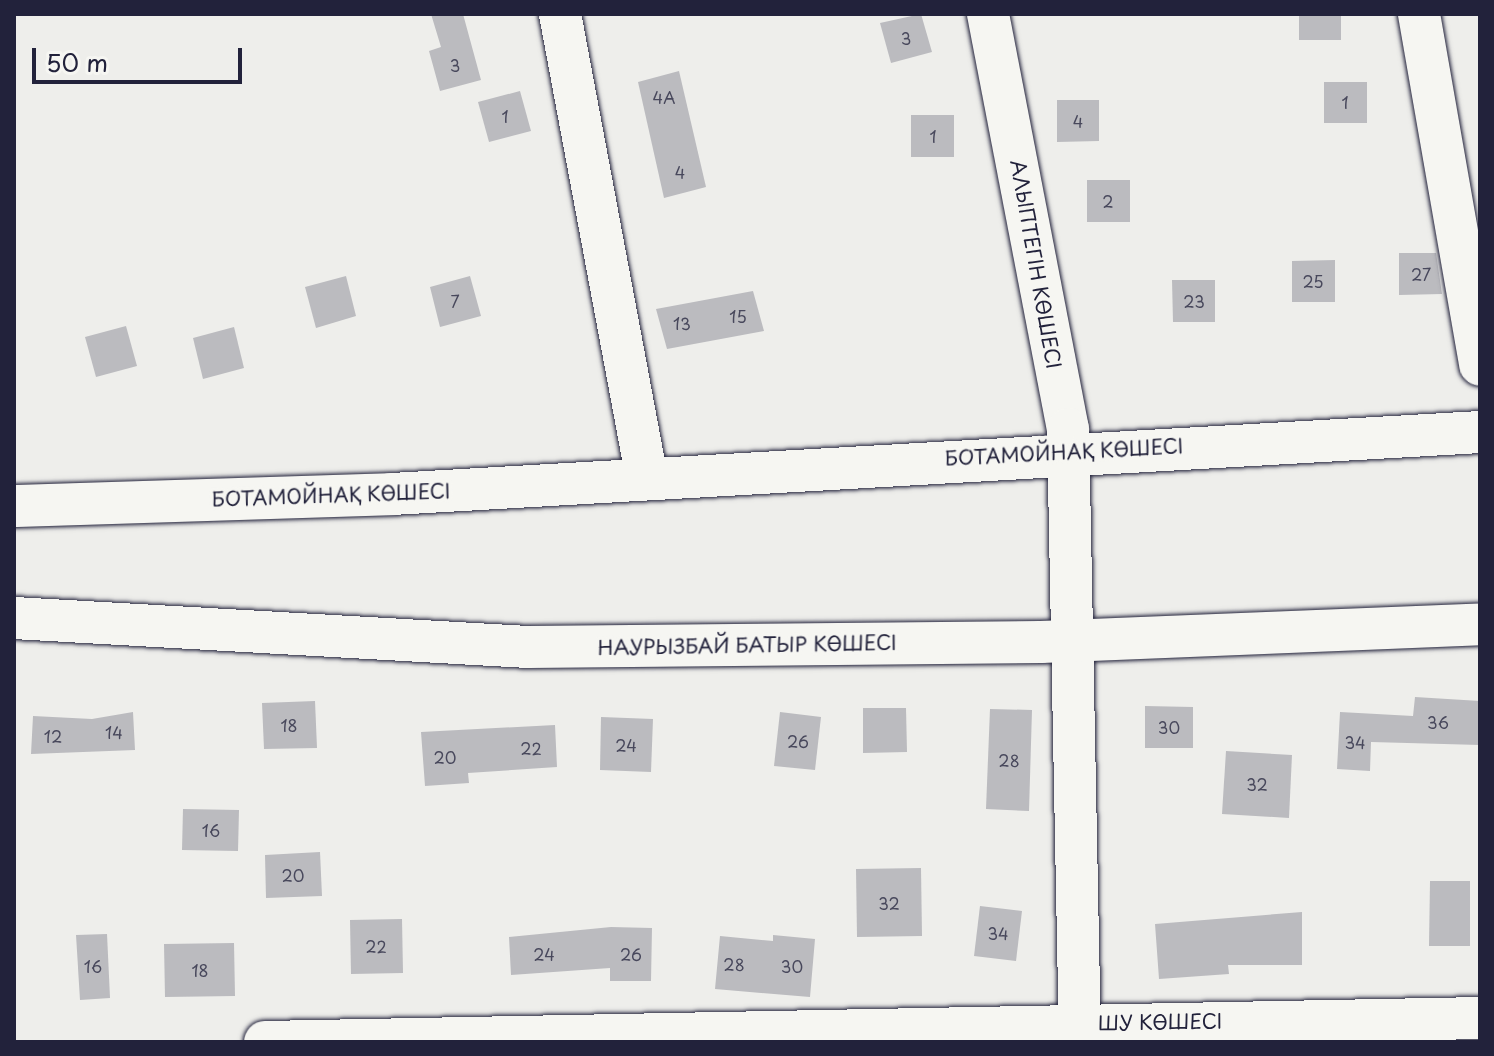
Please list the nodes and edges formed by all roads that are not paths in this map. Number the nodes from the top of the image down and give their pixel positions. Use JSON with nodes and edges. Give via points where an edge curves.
{"nodes":[{"id":1,"x":560,"y":14,"type":"edge"},
{"id":2,"x":988,"y":14,"type":"edge"},
{"id":3,"x":1419,"y":14,"type":"edge"},
{"id":4,"x":1480,"y":365,"type":"edge"},
{"id":5,"x":1480,"y":432,"type":"edge"},
{"id":6,"x":1068,"y":451,"type":"junction"},
{"id":7,"x":647,"y":478,"type":"junction"},
{"id":8,"x":14,"y":506,"type":"edge"},
{"id":9,"x":14,"y":618,"type":"edge"},
{"id":10,"x":1480,"y":624,"type":"edge"},
{"id":11,"x":1072,"y":641,"type":"junction"},
{"id":12,"x":1480,"y":1018,"type":"edge"},
{"id":13,"x":1080,"y":1033,"type":"edge"},
{"id":14,"x":265,"y":1042,"type":"edge"}],
"edges":[{"from":1,"to":7,"type":"street"},
{"from":2,"to":6,"type":"street","name":"АЛЫПТЕГІН КӨШЕСІ"},
{"from":3,"to":4,"type":"street"},
{"from":5,"to":6,"type":"street","name":"БОТАМОЙНАҚ КӨШЕСІ"},
{"from":6,"to":7,"type":"street","name":"БОТАМОЙНАҚ КӨШЕСІ"},
{"from":6,"to":11,"type":"street","name":"АЛЫПТЕГІН КӨШЕСІ"},
{"from":7,"to":8,"type":"street","name":"БОТАМОЙНАҚ КӨШЕСІ"},
{"from":9,"to":11,"type":"street","name":"НАУРЫЗБАЙ БАТЫР КӨШЕСІ","via":[[528,647]]},
{"from":10,"to":11,"type":"street","name":"НАУРЫЗБАЙ БАТЫР КӨШЕСІ"},
{"from":11,"to":13,"type":"street","name":"АЛЫПТЕГІН КӨШЕСІ"},
{"from":12,"to":13,"type":"street","name":"ШУ КӨШЕСІ"},
{"from":13,"to":14,"type":"street","name":"ШУ КӨШЕСІ"}]}
